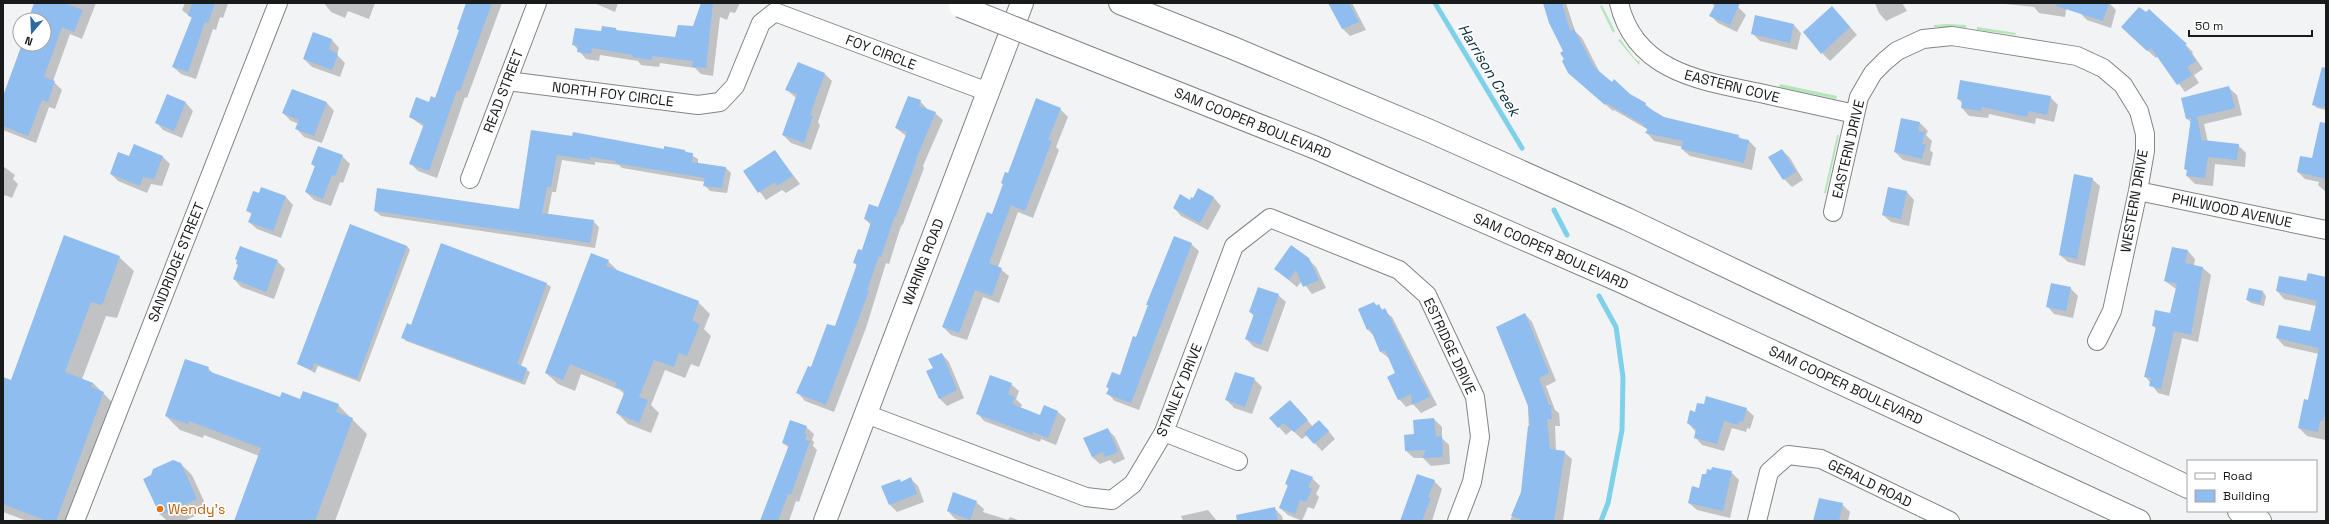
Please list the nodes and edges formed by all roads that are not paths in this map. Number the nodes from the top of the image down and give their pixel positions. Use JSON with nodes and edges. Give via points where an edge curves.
{"nodes":[{"id":1,"x":278,"y":3,"type":"edge"},
{"id":2,"x":537,"y":3,"type":"edge"},
{"id":3,"x":1022,"y":3,"type":"edge"},
{"id":4,"x":1120,"y":3,"type":"edge"},
{"id":5,"x":1619,"y":3,"type":"edge"},
{"id":6,"x":957,"y":4,"type":"edge"},
{"id":7,"x":2013,"y":45,"type":"joint"},
{"id":8,"x":507,"y":81,"type":"junction"},
{"id":9,"x":988,"y":92,"type":"junction"},
{"id":10,"x":720,"y":102,"type":"joint"},
{"id":11,"x":1855,"y":114,"type":"junction"},
{"id":12,"x":470,"y":179,"type":"dead end"},
{"id":13,"x":2138,"y":191,"type":"junction"},
{"id":14,"x":1833,"y":212,"type":"dead end"},
{"id":15,"x":1270,"y":218,"type":"joint"},
{"id":16,"x":2326,"y":230,"type":"edge"},
{"id":17,"x":2097,"y":341,"type":"dead end"},
{"id":18,"x":866,"y":414,"type":"junction"},
{"id":19,"x":1164,"y":432,"type":"junction"},
{"id":20,"x":1238,"y":461,"type":"dead end"},
{"id":21,"x":2187,"y":487,"type":"edge"},
{"id":22,"x":2241,"y":512,"type":"edge"},
{"id":23,"x":76,"y":521,"type":"edge"},
{"id":24,"x":824,"y":521,"type":"edge"},
{"id":25,"x":1457,"y":521,"type":"edge"},
{"id":26,"x":1757,"y":521,"type":"edge"},
{"id":27,"x":1950,"y":521,"type":"edge"},
{"id":28,"x":2139,"y":521,"type":"edge"},
{"id":29,"x":2260,"y":521,"type":"edge"}],
"edges":[{"from":1,"to":23,"type":"street","name":"SANDRIDGE STREET"},
{"from":2,"to":8,"type":"street","name":"READ STREET"},
{"from":3,"to":9,"type":"main road","name":"WARING ROAD"},
{"from":4,"to":21,"type":"main road","via":[[1430,131],[1628,219]]},
{"from":5,"to":11,"type":"street","name":"EASTERN COVE","via":[[1621,13],[1634,38],[1645,50],[1676,72],[1708,82]]},
{"from":6,"to":28,"type":"main road","name":"SAM COOPER BOULEVARD","bridge":true,"via":[[1345,160],[1627,285]]},
{"from":7,"to":11,"type":"street","name":"EASTERN DRIVE","via":[[1952,36],[1930,37],[1910,44],[1885,61],[1873,73],[1859,97]]},
{"from":7,"to":13,"type":"street","name":"WESTERN DRIVE","via":[[2077,56],[2093,62],[2123,85],[2139,111],[2145,134],[2145,151]]},
{"from":8,"to":10,"type":"street","name":"NORTH FOY CIRCLE","via":[[698,105]]},
{"from":8,"to":12,"type":"street","name":"READ STREET"},
{"from":9,"to":10,"type":"street","name":"FOY CIRCLE","via":[[775,12],[761,23],[735,86]]},
{"from":9,"to":18,"type":"main road","name":"WARING ROAD"},
{"from":11,"to":14,"type":"street","name":"EASTERN DRIVE"},
{"from":13,"to":16,"type":"street","name":"PHILWOOD AVENUE"},
{"from":13,"to":17,"type":"street","name":"WESTERN DRIVE","via":[[2112,311]]},
{"from":15,"to":19,"type":"street","name":"STANLEY DRIVE","via":[[1234,246]]},
{"from":15,"to":25,"type":"street","name":"ESTRIDGE DRIVE","via":[[1399,270],[1427,295],[1474,397],[1480,437],[1472,482]]},
{"from":18,"to":19,"type":"street","name":"STANLEY DRIVE","via":[[1086,497],[1112,500],[1133,484]]},
{"from":18,"to":24,"type":"main road","name":"WARING ROAD"},
{"from":19,"to":20,"type":"street"},
{"from":22,"to":29,"type":"main road"},
{"from":26,"to":27,"type":"street","name":"GERALD ROAD","via":[[1769,472],[1788,455],[1821,459]]}]}
